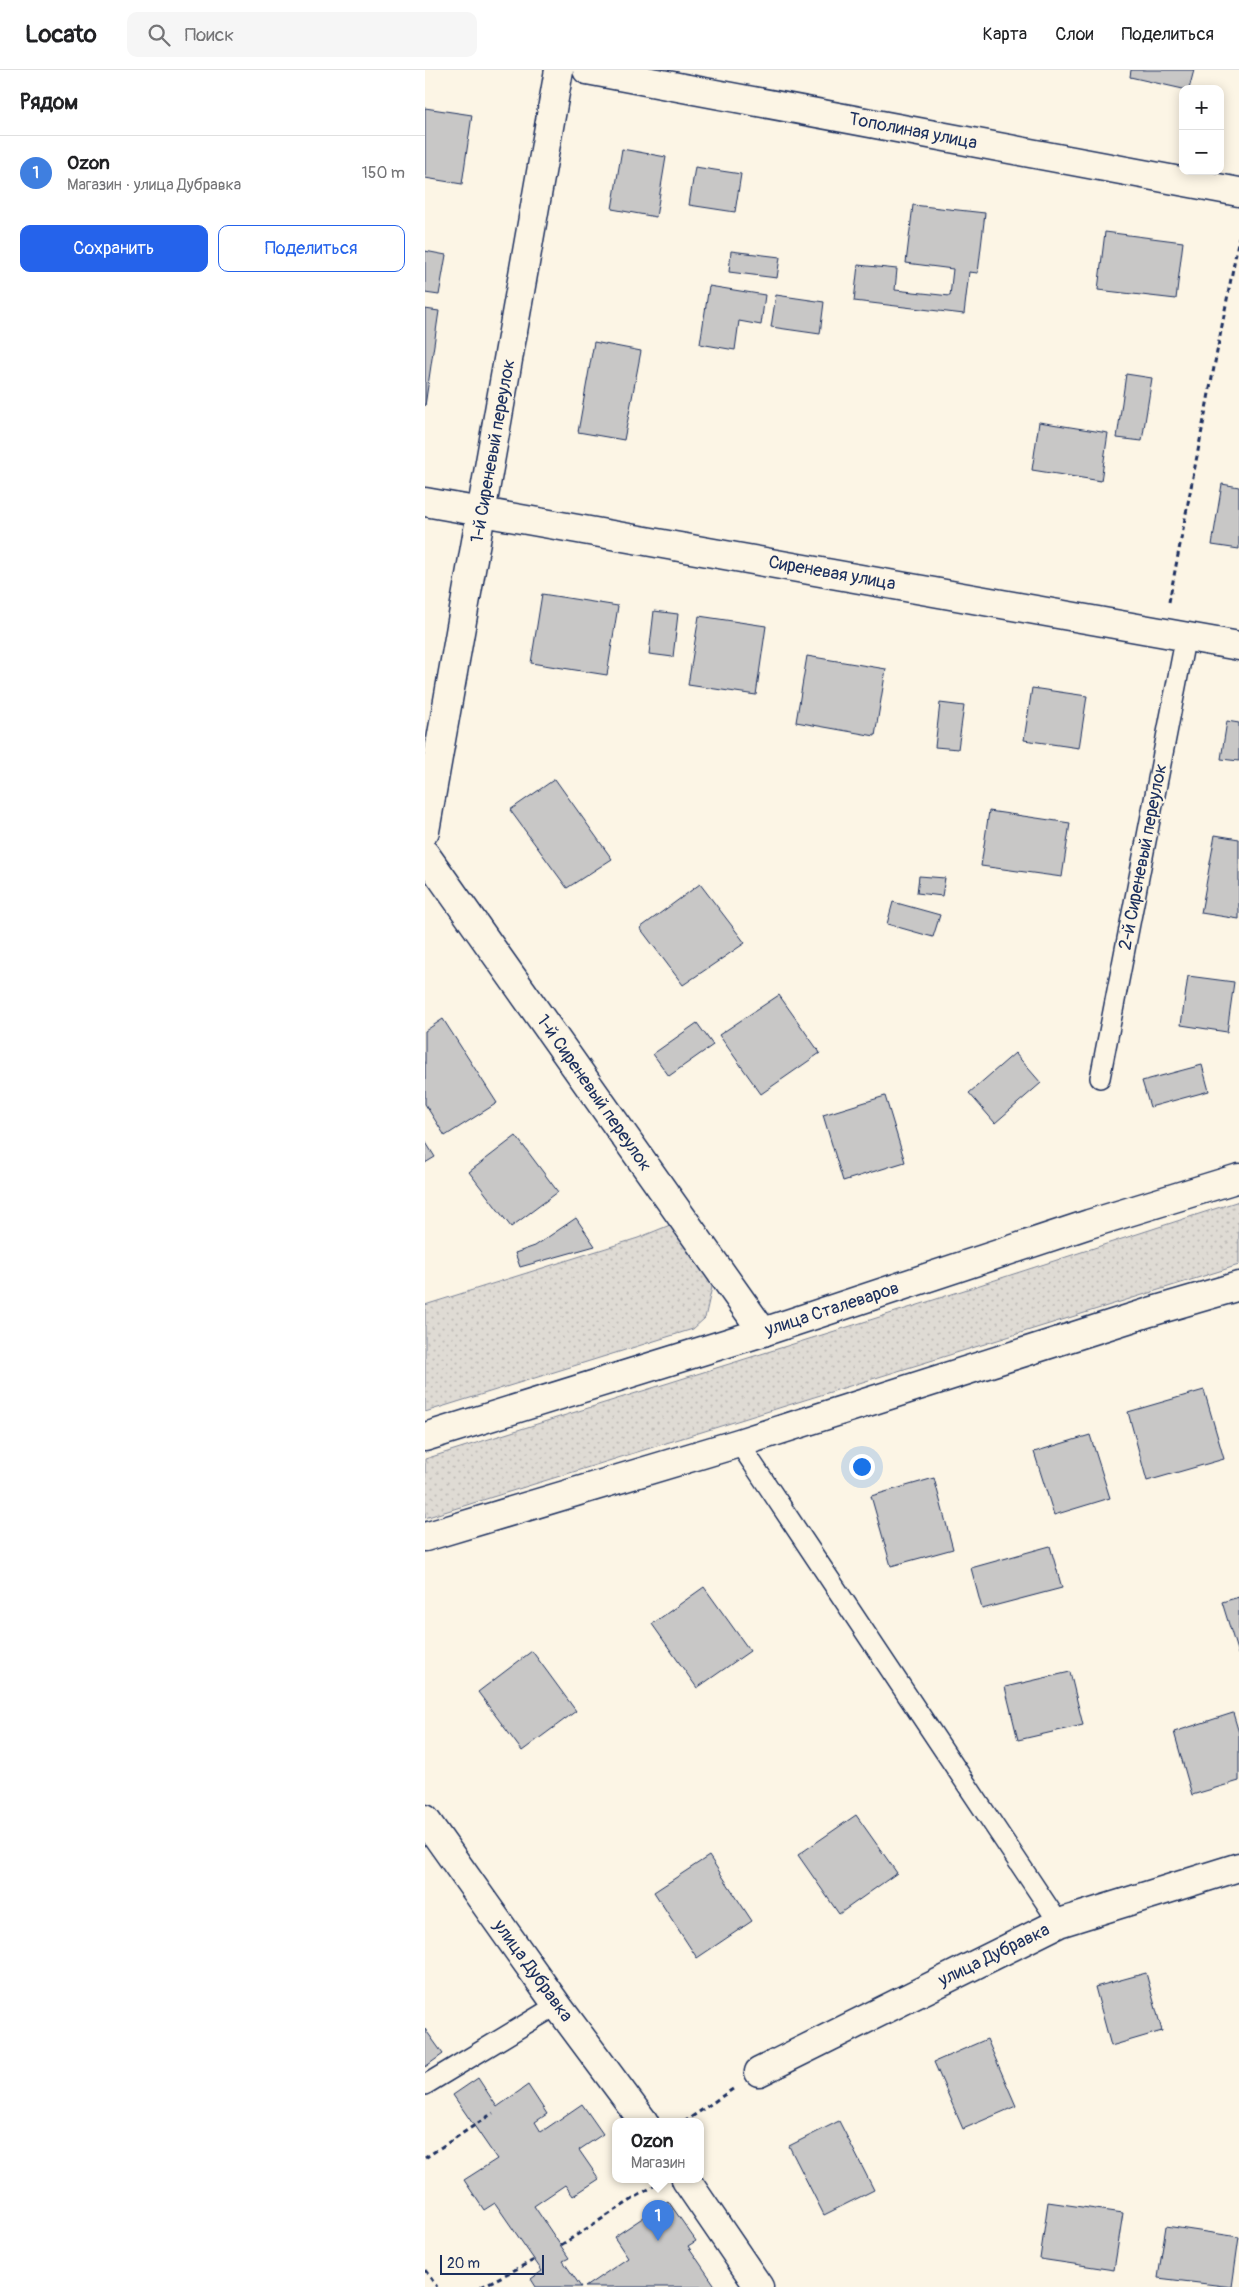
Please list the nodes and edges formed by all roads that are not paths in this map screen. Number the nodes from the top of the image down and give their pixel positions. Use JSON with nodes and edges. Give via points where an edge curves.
{"nodes":[{"id":1,"x":559,"y":70,"type":"edge"},
{"id":2,"x":587,"y":70,"type":"edge"},
{"id":3,"x":1239,"y":192,"type":"edge"},
{"id":4,"x":425,"y":502,"type":"edge"},
{"id":5,"x":482,"y":512,"type":"junction"},
{"id":6,"x":1175,"y":634,"type":"junction"},
{"id":7,"x":1239,"y":646,"type":"edge"},
{"id":8,"x":425,"y":831,"type":"edge"},
{"id":9,"x":425,"y":854,"type":"edge"},
{"id":10,"x":1099,"y":1078,"type":"dead end"},
{"id":11,"x":1239,"y":1178,"type":"edge"},
{"id":12,"x":1239,"y":1286,"type":"edge"},
{"id":13,"x":763,"y":1332,"type":"junction"},
{"id":14,"x":425,"y":1437,"type":"edge"},
{"id":15,"x":739,"y":1443,"type":"junction"},
{"id":16,"x":425,"y":1537,"type":"edge"},
{"id":17,"x":425,"y":1819,"type":"edge"},
{"id":18,"x":1239,"y":1867,"type":"edge"},
{"id":19,"x":1059,"y":1923,"type":"junction"},
{"id":20,"x":557,"y":2005,"type":"junction"},
{"id":21,"x":759,"y":2072,"type":"road end"},
{"id":22,"x":425,"y":2085,"type":"edge"},
{"id":23,"x":641,"y":2118,"type":"edge"},
{"id":24,"x":688,"y":2183,"type":"edge"},
{"id":25,"x":759,"y":2287,"type":"edge"}],
"edges":[{"from":1,"to":5,"type":"street","name":"1-й Сиреневый переулок"},
{"from":2,"to":3,"type":"street","name":"Тополиная улица"},
{"from":4,"to":5,"type":"street","name":"Сиреневая улица"},
{"from":5,"to":6,"type":"street","name":"Сиреневая улица"},
{"from":5,"to":8,"type":"street","name":"1-й Сиреневый переулок"},
{"from":6,"to":7,"type":"street","name":"Сиреневая улица"},
{"from":6,"to":10,"type":"lane","name":"2-й Сиреневый переулок"},
{"from":9,"to":13,"type":"street","name":"1-й Сиреневый переулок"},
{"from":11,"to":13,"type":"street","name":"улица Сталеваров"},
{"from":12,"to":15,"type":"street"},
{"from":13,"to":14,"type":"street","name":"улица Сталеваров"},
{"from":15,"to":16,"type":"street"},
{"from":15,"to":19,"type":"lane"},
{"from":17,"to":20,"type":"street","name":"улица Дубравка"},
{"from":18,"to":19,"type":"street","name":"улица Дубравка"},
{"from":19,"to":21,"type":"street","name":"улица Дубравка"},
{"from":20,"to":22,"type":"lane"},
{"from":20,"to":23,"type":"street","name":"улица Дубравка"},
{"from":24,"to":25,"type":"street"}]}
